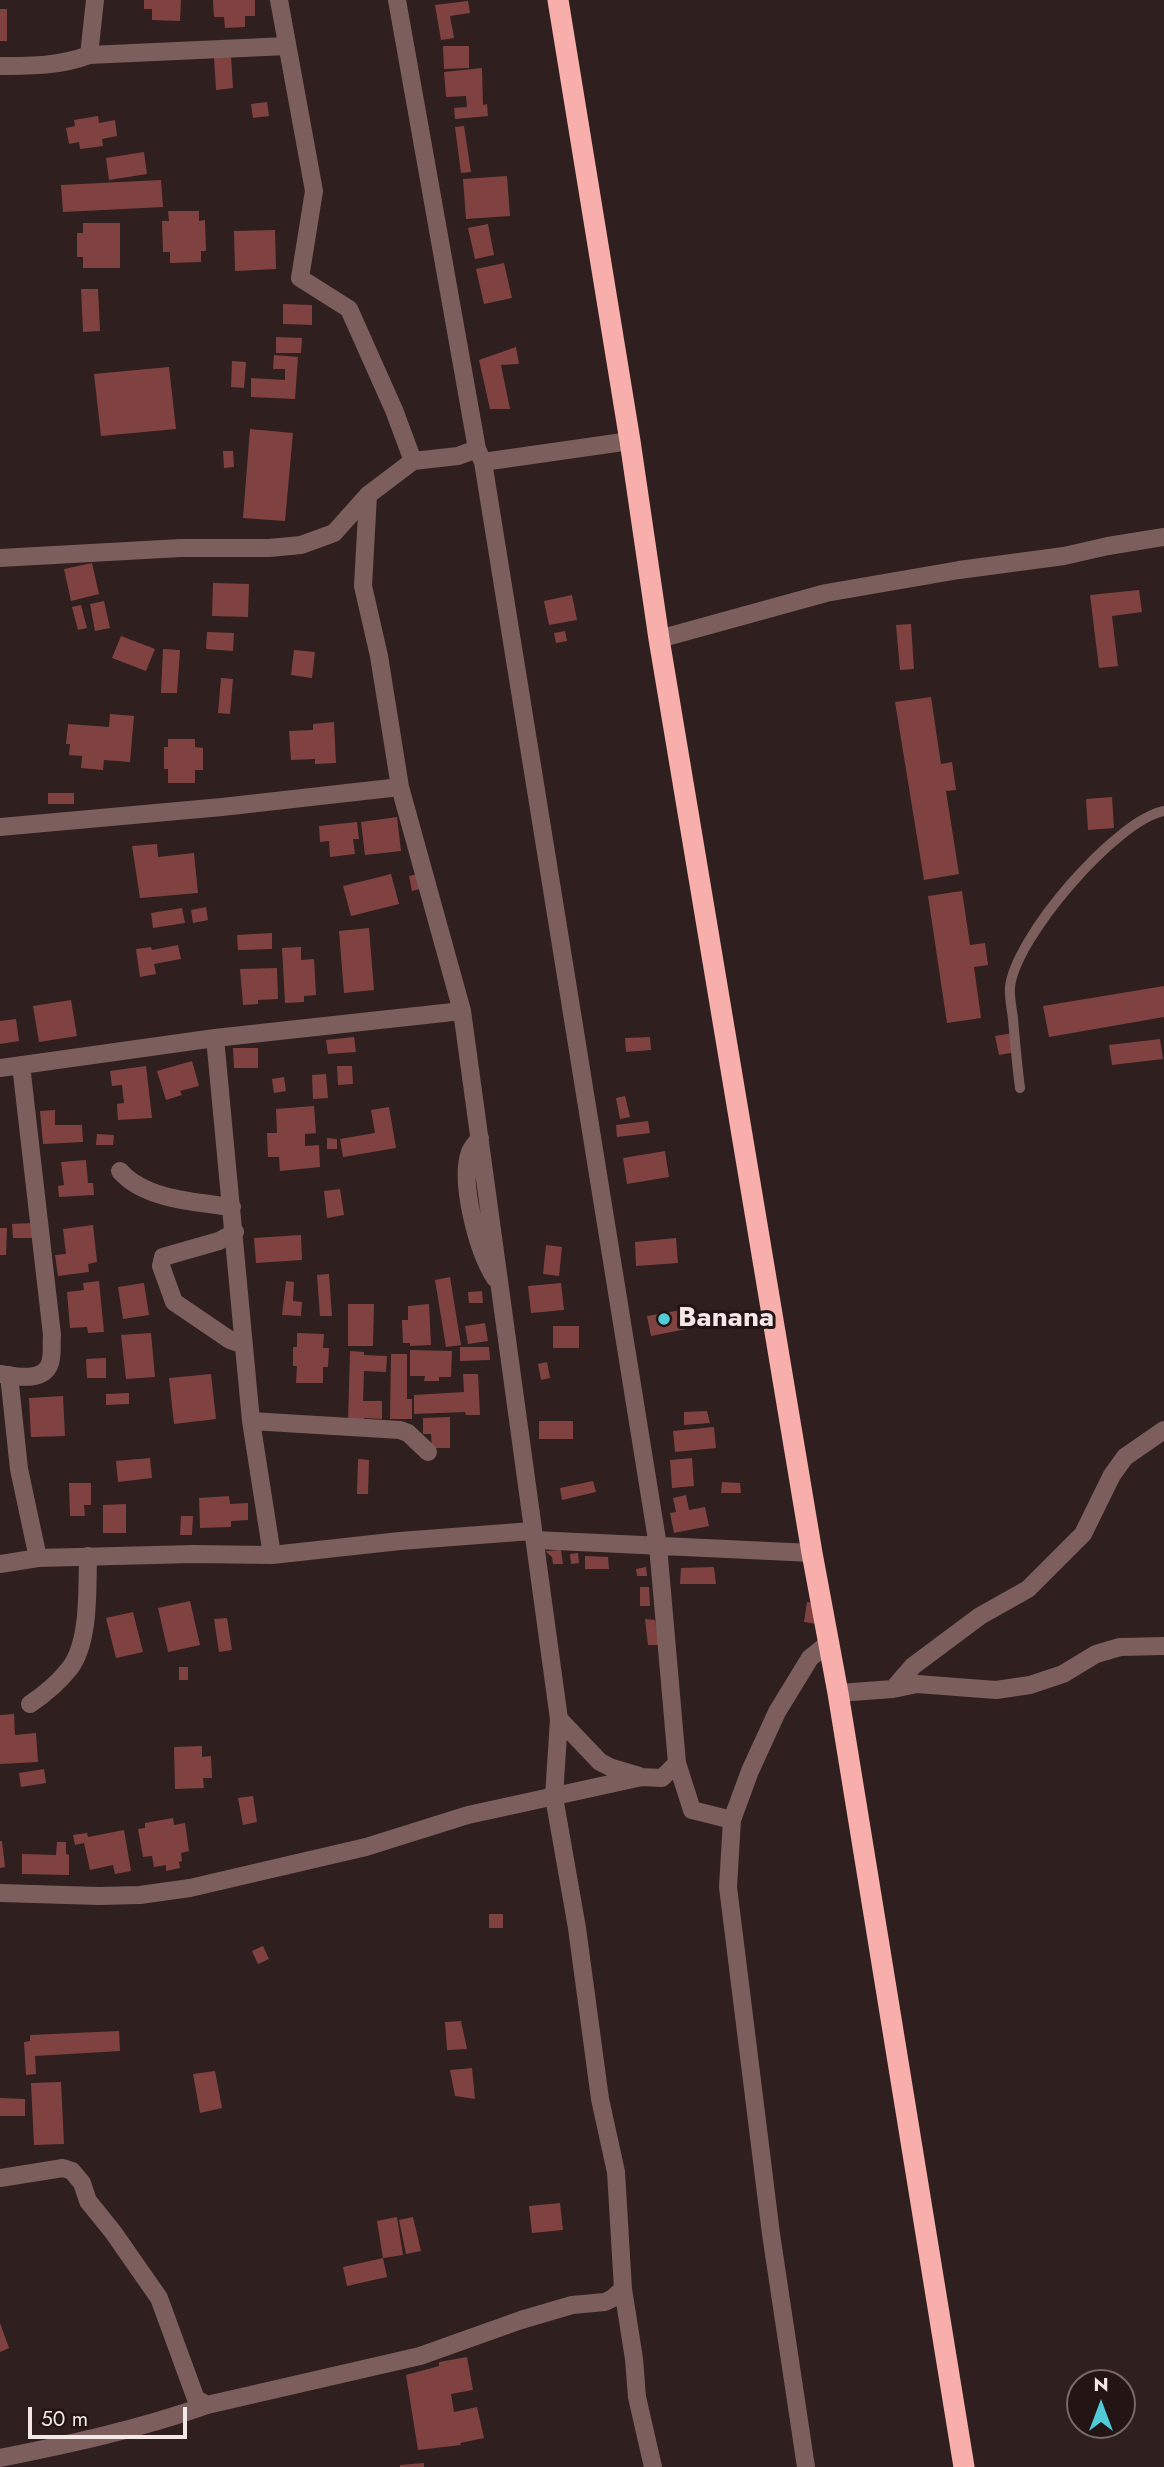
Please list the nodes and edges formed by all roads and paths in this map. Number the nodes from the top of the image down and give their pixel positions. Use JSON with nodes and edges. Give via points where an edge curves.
{"nodes":[{"id":1,"x":95,"y":0,"type":"edge"},
{"id":2,"x":279,"y":0,"type":"edge"},
{"id":3,"x":397,"y":0,"type":"edge"},
{"id":4,"x":558,"y":0,"type":"edge"},
{"id":5,"x":287,"y":46,"type":"junction"},
{"id":6,"x":89,"y":55,"type":"junction"},
{"id":7,"x":0,"y":66,"type":"edge"},
{"id":8,"x":630,"y":441,"type":"junction"},
{"id":9,"x":480,"y":456,"type":"junction"},
{"id":10,"x":413,"y":461,"type":"junction"},
{"id":11,"x":368,"y":495,"type":"junction"},
{"id":12,"x":1164,"y":537,"type":"edge"},
{"id":13,"x":0,"y":558,"type":"edge"},
{"id":14,"x":659,"y":639,"type":"junction"},
{"id":15,"x":400,"y":787,"type":"junction"},
{"id":16,"x":1164,"y":811,"type":"edge"},
{"id":17,"x":0,"y":827,"type":"edge"},
{"id":18,"x":462,"y":1011,"type":"junction"},
{"id":19,"x":215,"y":1038,"type":"junction"},
{"id":20,"x":21,"y":1065,"type":"junction"},
{"id":21,"x":0,"y":1068,"type":"edge"},
{"id":22,"x":1020,"y":1088,"type":"dead end"},
{"id":23,"x":120,"y":1171,"type":"dead end"},
{"id":24,"x":232,"y":1207,"type":"junction"},
{"id":25,"x":234,"y":1233,"type":"junction"},
{"id":26,"x":244,"y":1345,"type":"junction"},
{"id":27,"x":4,"y":1374,"type":"edge"},
{"id":28,"x":251,"y":1421,"type":"junction"},
{"id":29,"x":1164,"y":1430,"type":"edge"},
{"id":30,"x":428,"y":1452,"type":"dead end"},
{"id":31,"x":533,"y":1536,"type":"junction"},
{"id":32,"x":658,"y":1546,"type":"junction"},
{"id":33,"x":812,"y":1553,"type":"junction"},
{"id":34,"x":272,"y":1555,"type":"junction"},
{"id":35,"x":88,"y":1556,"type":"junction"},
{"id":36,"x":38,"y":1558,"type":"junction"},
{"id":37,"x":0,"y":1563,"type":"edge"},
{"id":38,"x":830,"y":1642,"type":"junction"},
{"id":39,"x":1164,"y":1646,"type":"edge"},
{"id":40,"x":893,"y":1689,"type":"junction"},
{"id":41,"x":838,"y":1693,"type":"junction"},
{"id":42,"x":30,"y":1704,"type":"dead end"},
{"id":43,"x":559,"y":1719,"type":"junction"},
{"id":44,"x":677,"y":1763,"type":"junction"},
{"id":45,"x":642,"y":1777,"type":"junction"},
{"id":46,"x":554,"y":1797,"type":"junction"},
{"id":47,"x":732,"y":1820,"type":"junction"},
{"id":48,"x":0,"y":1893,"type":"edge"},
{"id":49,"x":0,"y":2178,"type":"edge"},
{"id":50,"x":623,"y":2289,"type":"junction"},
{"id":51,"x":596,"y":2305,"type":"junction"},
{"id":52,"x":630,"y":2334,"type":"junction"},
{"id":53,"x":206,"y":2405,"type":"junction"},
{"id":54,"x":0,"y":2458,"type":"edge"},
{"id":55,"x":653,"y":2467,"type":"edge"},
{"id":56,"x":806,"y":2467,"type":"edge"},
{"id":57,"x":964,"y":2467,"type":"edge"}],
"edges":[{"from":1,"to":6,"type":"street"},
{"from":2,"to":5,"type":"street"},
{"from":3,"to":9,"type":"street"},
{"from":4,"to":8,"type":"highway"},
{"from":5,"to":6,"type":"street"},
{"from":5,"to":10,"type":"street","via":[[314,191],[300,278],[349,309]]},
{"from":6,"to":7,"type":"street","via":[[68,63]]},
{"from":8,"to":9,"type":"street"},
{"from":8,"to":14,"type":"highway"},
{"from":9,"to":10,"type":"street"},
{"from":9,"to":32,"type":"street"},
{"from":10,"to":11,"type":"street"},
{"from":11,"to":13,"type":"street","via":[[334,533],[301,545]]},
{"from":11,"to":15,"type":"street","via":[[363,586]]},
{"from":12,"to":14,"type":"street","via":[[826,593]]},
{"from":14,"to":33,"type":"highway"},
{"from":15,"to":17,"type":"street"},
{"from":15,"to":18,"type":"street"},
{"from":16,"to":22,"type":"lane","via":[[1135,823],[1089,862],[1017,960],[1010,988]]},
{"from":18,"to":19,"type":"street"},
{"from":18,"to":31,"type":"street"},
{"from":19,"to":20,"type":"street"},
{"from":19,"to":24,"type":"street"},
{"from":20,"to":21,"type":"street"},
{"from":20,"to":27,"type":"street","via":[[52,1335],[50,1363],[42,1374]]},
{"from":23,"to":24,"type":"street","via":[[150,1190]]},
{"from":24,"to":25,"type":"street"},
{"from":25,"to":26,"type":"street"},
{"from":25,"to":26,"type":"street","via":[[163,1257],[160,1266],[174,1302]]},
{"from":26,"to":28,"type":"street"},
{"from":27,"to":36,"type":"street"},
{"from":28,"to":30,"type":"street","via":[[400,1430]]},
{"from":28,"to":34,"type":"street"},
{"from":29,"to":40,"type":"street","via":[[1125,1457],[1083,1534],[1028,1588],[980,1616],[914,1666]]},
{"from":31,"to":32,"type":"street"},
{"from":31,"to":34,"type":"street","via":[[400,1541]]},
{"from":31,"to":43,"type":"street"},
{"from":32,"to":33,"type":"street"},
{"from":32,"to":44,"type":"street"},
{"from":33,"to":38,"type":"highway"},
{"from":34,"to":35,"type":"street"},
{"from":35,"to":36,"type":"street"},
{"from":35,"to":42,"type":"street","via":[[81,1647],[50,1690]]},
{"from":36,"to":37,"type":"street"},
{"from":38,"to":41,"type":"highway"},
{"from":38,"to":47,"type":"street","via":[[810,1658],[777,1712]]},
{"from":39,"to":40,"type":"street","via":[[1120,1647],[1096,1654],[1063,1674],[1007,1689],[917,1684]]},
{"from":40,"to":41,"type":"street"},
{"from":41,"to":57,"type":"highway"},
{"from":43,"to":45,"type":"street","via":[[600,1762]]},
{"from":43,"to":46,"type":"street"},
{"from":44,"to":45,"type":"street","via":[[662,1777]]},
{"from":44,"to":47,"type":"street","via":[[692,1810]]},
{"from":45,"to":46,"type":"street"},
{"from":46,"to":48,"type":"street","via":[[190,1888],[140,1895]]},
{"from":46,"to":50,"type":"street","via":[[615,2172]]},
{"from":47,"to":56,"type":"street","via":[[728,1887],[771,2234]]},
{"from":49,"to":53,"type":"street","via":[[63,2168],[72,2171],[88,2201],[159,2298],[196,2399]]},
{"from":50,"to":51,"type":"street"},
{"from":50,"to":52,"type":"street"},
{"from":51,"to":52,"type":"street","via":[[615,2315]]},
{"from":51,"to":53,"type":"street","via":[[572,2305],[420,2356]]},
{"from":52,"to":55,"type":"street"},
{"from":53,"to":54,"type":"street"}]}
